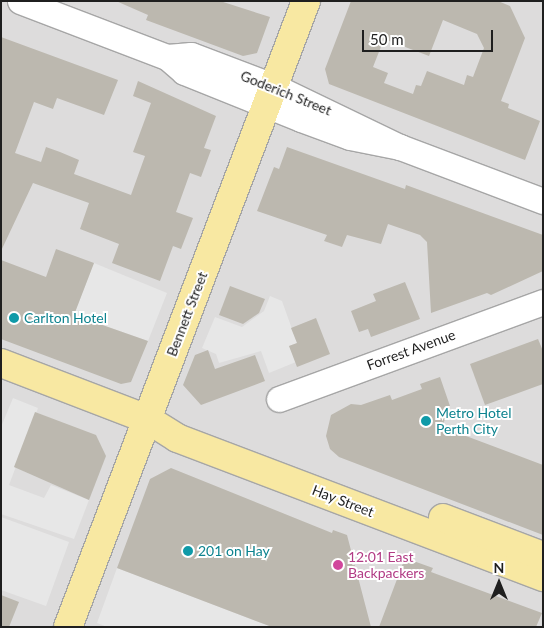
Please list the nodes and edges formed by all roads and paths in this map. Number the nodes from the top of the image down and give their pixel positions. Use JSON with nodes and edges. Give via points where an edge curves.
{"nodes":[{"id":1,"x":20,"y":1,"type":"edge"},
{"id":2,"x":306,"y":1,"type":"edge"},
{"id":3,"x":270,"y":95,"type":"junction"},
{"id":4,"x":543,"y":201,"type":"edge"},
{"id":5,"x":543,"y":302,"type":"edge"},
{"id":6,"x":1,"y":363,"type":"edge"},
{"id":7,"x":278,"y":399,"type":"dead end"},
{"id":8,"x":147,"y":419,"type":"junction"},
{"id":9,"x":543,"y":556,"type":"edge"},
{"id":10,"x":543,"y":577,"type":"edge"},
{"id":11,"x":68,"y":627,"type":"edge"}],
"edges":[{"from":1,"to":3,"type":"street","name":"Goderich Street","via":[[167,57],[191,56]]},
{"from":2,"to":3,"type":"main road","name":"Bennett Street"},
{"from":3,"to":4,"type":"street","name":"Goderich Street"},
{"from":3,"to":8,"type":"main road","name":"Bennett Street"},
{"from":5,"to":7,"type":"street","name":"Forrest Avenue"},
{"from":6,"to":8,"type":"main road","name":"Hay Street"},
{"from":8,"to":9,"type":"main road","name":"Hay Street","via":[[183,420]]},
{"from":8,"to":10,"type":"main road","name":"Hay Street","via":[[177,438]]},
{"from":8,"to":11,"type":"main road","name":"Bennett Street"}]}
